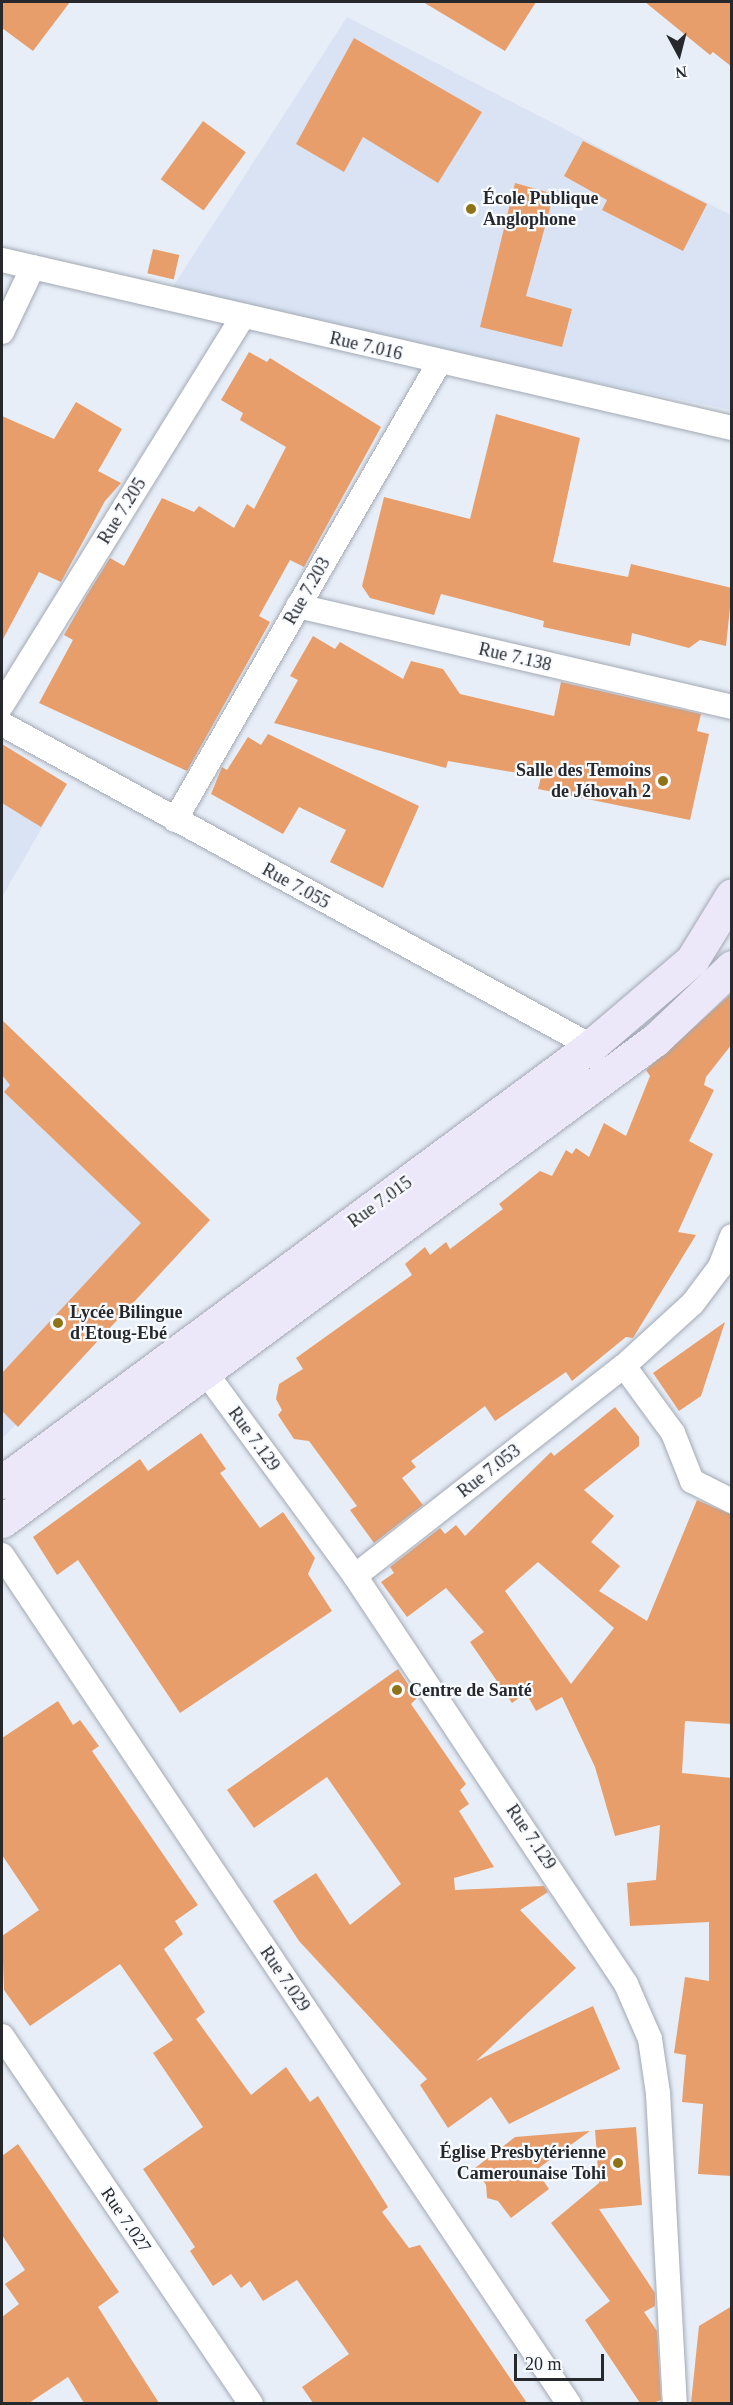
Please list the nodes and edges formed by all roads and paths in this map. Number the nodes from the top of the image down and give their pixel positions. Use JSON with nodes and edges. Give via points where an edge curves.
{"nodes":[{"id":1,"x":2,"y":260,"type":"edge"},
{"id":2,"x":33,"y":267,"type":"junction"},
{"id":3,"x":242,"y":318,"type":"junction"},
{"id":4,"x":2,"y":332,"type":"edge"},
{"id":5,"x":439,"y":363,"type":"junction"},
{"id":6,"x":732,"y":428,"type":"edge"},
{"id":7,"x":298,"y":606,"type":"junction"},
{"id":8,"x":2,"y":705,"type":"edge"},
{"id":9,"x":732,"y":707,"type":"edge"},
{"id":10,"x":2,"y":724,"type":"edge"},
{"id":11,"x":175,"y":820,"type":"junction"},
{"id":12,"x":732,"y":895,"type":"edge"},
{"id":13,"x":732,"y":967,"type":"edge"},
{"id":14,"x":591,"y":1046,"type":"junction"},
{"id":15,"x":732,"y":1236,"type":"edge"},
{"id":16,"x":194,"y":1343,"type":"junction"},
{"id":17,"x":624,"y":1365,"type":"junction"},
{"id":18,"x":206,"y":1373,"type":"junction"},
{"id":19,"x":2,"y":1482,"type":"edge"},
{"id":20,"x":732,"y":1501,"type":"edge"},
{"id":21,"x":2,"y":1521,"type":"edge"},
{"id":22,"x":2,"y":1555,"type":"edge"},
{"id":23,"x":355,"y":1576,"type":"junction"},
{"id":24,"x":2,"y":2036,"type":"edge"},
{"id":25,"x":251,"y":2403,"type":"edge"},
{"id":26,"x":569,"y":2403,"type":"edge"},
{"id":27,"x":675,"y":2403,"type":"edge"}],
"edges":[{"from":1,"to":2,"type":"street","name":"Rue 7.016"},
{"from":2,"to":3,"type":"street","name":"Rue 7.016"},
{"from":2,"to":4,"type":"street"},
{"from":3,"to":5,"type":"street","name":"Rue 7.016"},
{"from":3,"to":8,"type":"street","name":"Rue 7.205"},
{"from":5,"to":6,"type":"street","name":"Rue 7.016"},
{"from":5,"to":7,"type":"street","name":"Rue 7.203"},
{"from":7,"to":9,"type":"street","name":"Rue 7.138"},
{"from":7,"to":11,"type":"street","name":"Rue 7.203"},
{"from":10,"to":11,"type":"street","name":"Rue 7.055"},
{"from":11,"to":14,"type":"street","name":"Rue 7.055"},
{"from":12,"to":14,"type":"main road","name":"Rue 7.015","via":[[692,960]]},
{"from":13,"to":18,"type":"main road","name":"Rue 7.015","via":[[655,1040]]},
{"from":14,"to":16,"type":"main road","name":"Rue 7.015"},
{"from":15,"to":17,"type":"street","name":"Rue 7.053","via":[[720,1268],[693,1303]]},
{"from":16,"to":18,"type":"street","name":"Rue 7.129"},
{"from":16,"to":19,"type":"main road","name":"Rue 7.015"},
{"from":17,"to":20,"type":"street","via":[[673,1433],[681,1465],[692,1481]]},
{"from":17,"to":23,"type":"street","name":"Rue 7.053"},
{"from":18,"to":21,"type":"main road","name":"Rue 7.015"},
{"from":18,"to":23,"type":"street","name":"Rue 7.129"},
{"from":22,"to":26,"type":"street","name":"Rue 7.029"},
{"from":23,"to":27,"type":"street","name":"Rue 7.129","via":[[603,1944],[650,2039],[658,2093]]},
{"from":24,"to":25,"type":"street","name":"Rue 7.027"}]}
